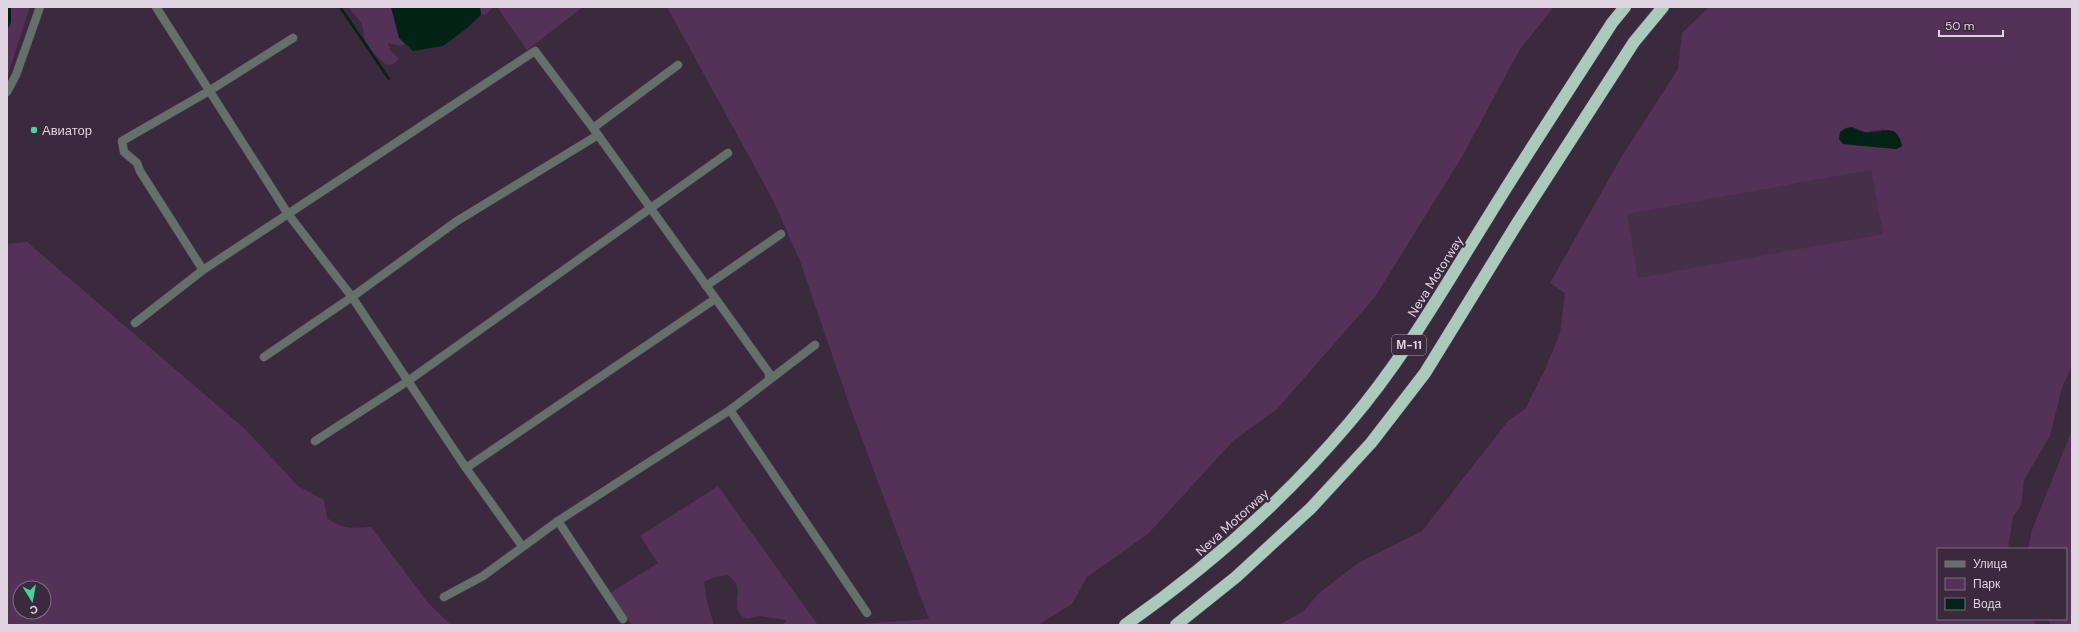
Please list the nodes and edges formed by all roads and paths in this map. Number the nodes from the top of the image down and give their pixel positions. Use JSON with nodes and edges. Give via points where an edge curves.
{"nodes":[{"id":1,"x":40,"y":7,"type":"edge"},
{"id":2,"x":156,"y":7,"type":"edge"},
{"id":3,"x":1625,"y":7,"type":"edge"},
{"id":4,"x":1663,"y":7,"type":"edge"},
{"id":5,"x":293,"y":38,"type":"dead end"},
{"id":6,"x":678,"y":65,"type":"dead end"},
{"id":7,"x":209,"y":91,"type":"junction"},
{"id":8,"x":7,"y":92,"type":"edge"},
{"id":9,"x":596,"y":131,"type":"junction"},
{"id":10,"x":728,"y":153,"type":"dead end"},
{"id":11,"x":651,"y":210,"type":"junction"},
{"id":12,"x":288,"y":214,"type":"junction"},
{"id":13,"x":781,"y":234,"type":"dead end"},
{"id":14,"x":203,"y":270,"type":"junction"},
{"id":15,"x":706,"y":286,"type":"junction"},
{"id":16,"x":352,"y":297,"type":"junction"},
{"id":17,"x":715,"y":299,"type":"junction"},
{"id":18,"x":135,"y":323,"type":"dead end"},
{"id":19,"x":815,"y":345,"type":"dead end"},
{"id":20,"x":264,"y":357,"type":"dead end"},
{"id":21,"x":769,"y":379,"type":"junction"},
{"id":22,"x":408,"y":381,"type":"junction"},
{"id":23,"x":730,"y":410,"type":"junction"},
{"id":24,"x":316,"y":442,"type":"dead end"},
{"id":25,"x":466,"y":468,"type":"junction"},
{"id":26,"x":558,"y":521,"type":"junction"},
{"id":27,"x":522,"y":546,"type":"junction"},
{"id":28,"x":444,"y":597,"type":"dead end"},
{"id":29,"x":867,"y":613,"type":"dead end"},
{"id":30,"x":623,"y":619,"type":"dead end"},
{"id":31,"x":1125,"y":625,"type":"edge"},
{"id":32,"x":1176,"y":625,"type":"edge"}],
"edges":[{"from":1,"to":8,"type":"street","via":[[16,75]]},
{"from":2,"to":7,"type":"street"},
{"from":3,"to":31,"type":"highway","name":"Neva Motorway","number":"М-11","via":[[1612,23],[1492,210],[1404,353],[1350,423],[1293,486],[1221,552]]},
{"from":4,"to":32,"type":"highway","number":"М-11","via":[[1634,42],[1425,373],[1371,442],[1311,508],[1236,577]]},
{"from":5,"to":7,"type":"street"},
{"from":6,"to":9,"type":"street"},
{"from":7,"to":12,"type":"street"},
{"from":7,"to":14,"type":"street","via":[[122,141],[124,152],[137,163]]},
{"from":9,"to":11,"type":"street"},
{"from":9,"to":12,"type":"street","via":[[535,51]]},
{"from":9,"to":16,"type":"street","via":[[457,221]]},
{"from":10,"to":11,"type":"street"},
{"from":11,"to":15,"type":"street"},
{"from":11,"to":22,"type":"street"},
{"from":12,"to":14,"type":"street"},
{"from":12,"to":16,"type":"street"},
{"from":13,"to":15,"type":"street"},
{"from":14,"to":18,"type":"street"},
{"from":15,"to":17,"type":"street"},
{"from":16,"to":20,"type":"street"},
{"from":16,"to":22,"type":"street"},
{"from":17,"to":21,"type":"street","via":[[768,373]]},
{"from":17,"to":25,"type":"street"},
{"from":19,"to":21,"type":"street"},
{"from":21,"to":23,"type":"street"},
{"from":22,"to":24,"type":"street"},
{"from":22,"to":25,"type":"street"},
{"from":23,"to":26,"type":"street"},
{"from":23,"to":29,"type":"street"},
{"from":25,"to":27,"type":"street"},
{"from":26,"to":27,"type":"street"},
{"from":26,"to":30,"type":"street"},
{"from":27,"to":28,"type":"street","via":[[482,576]]}]}
